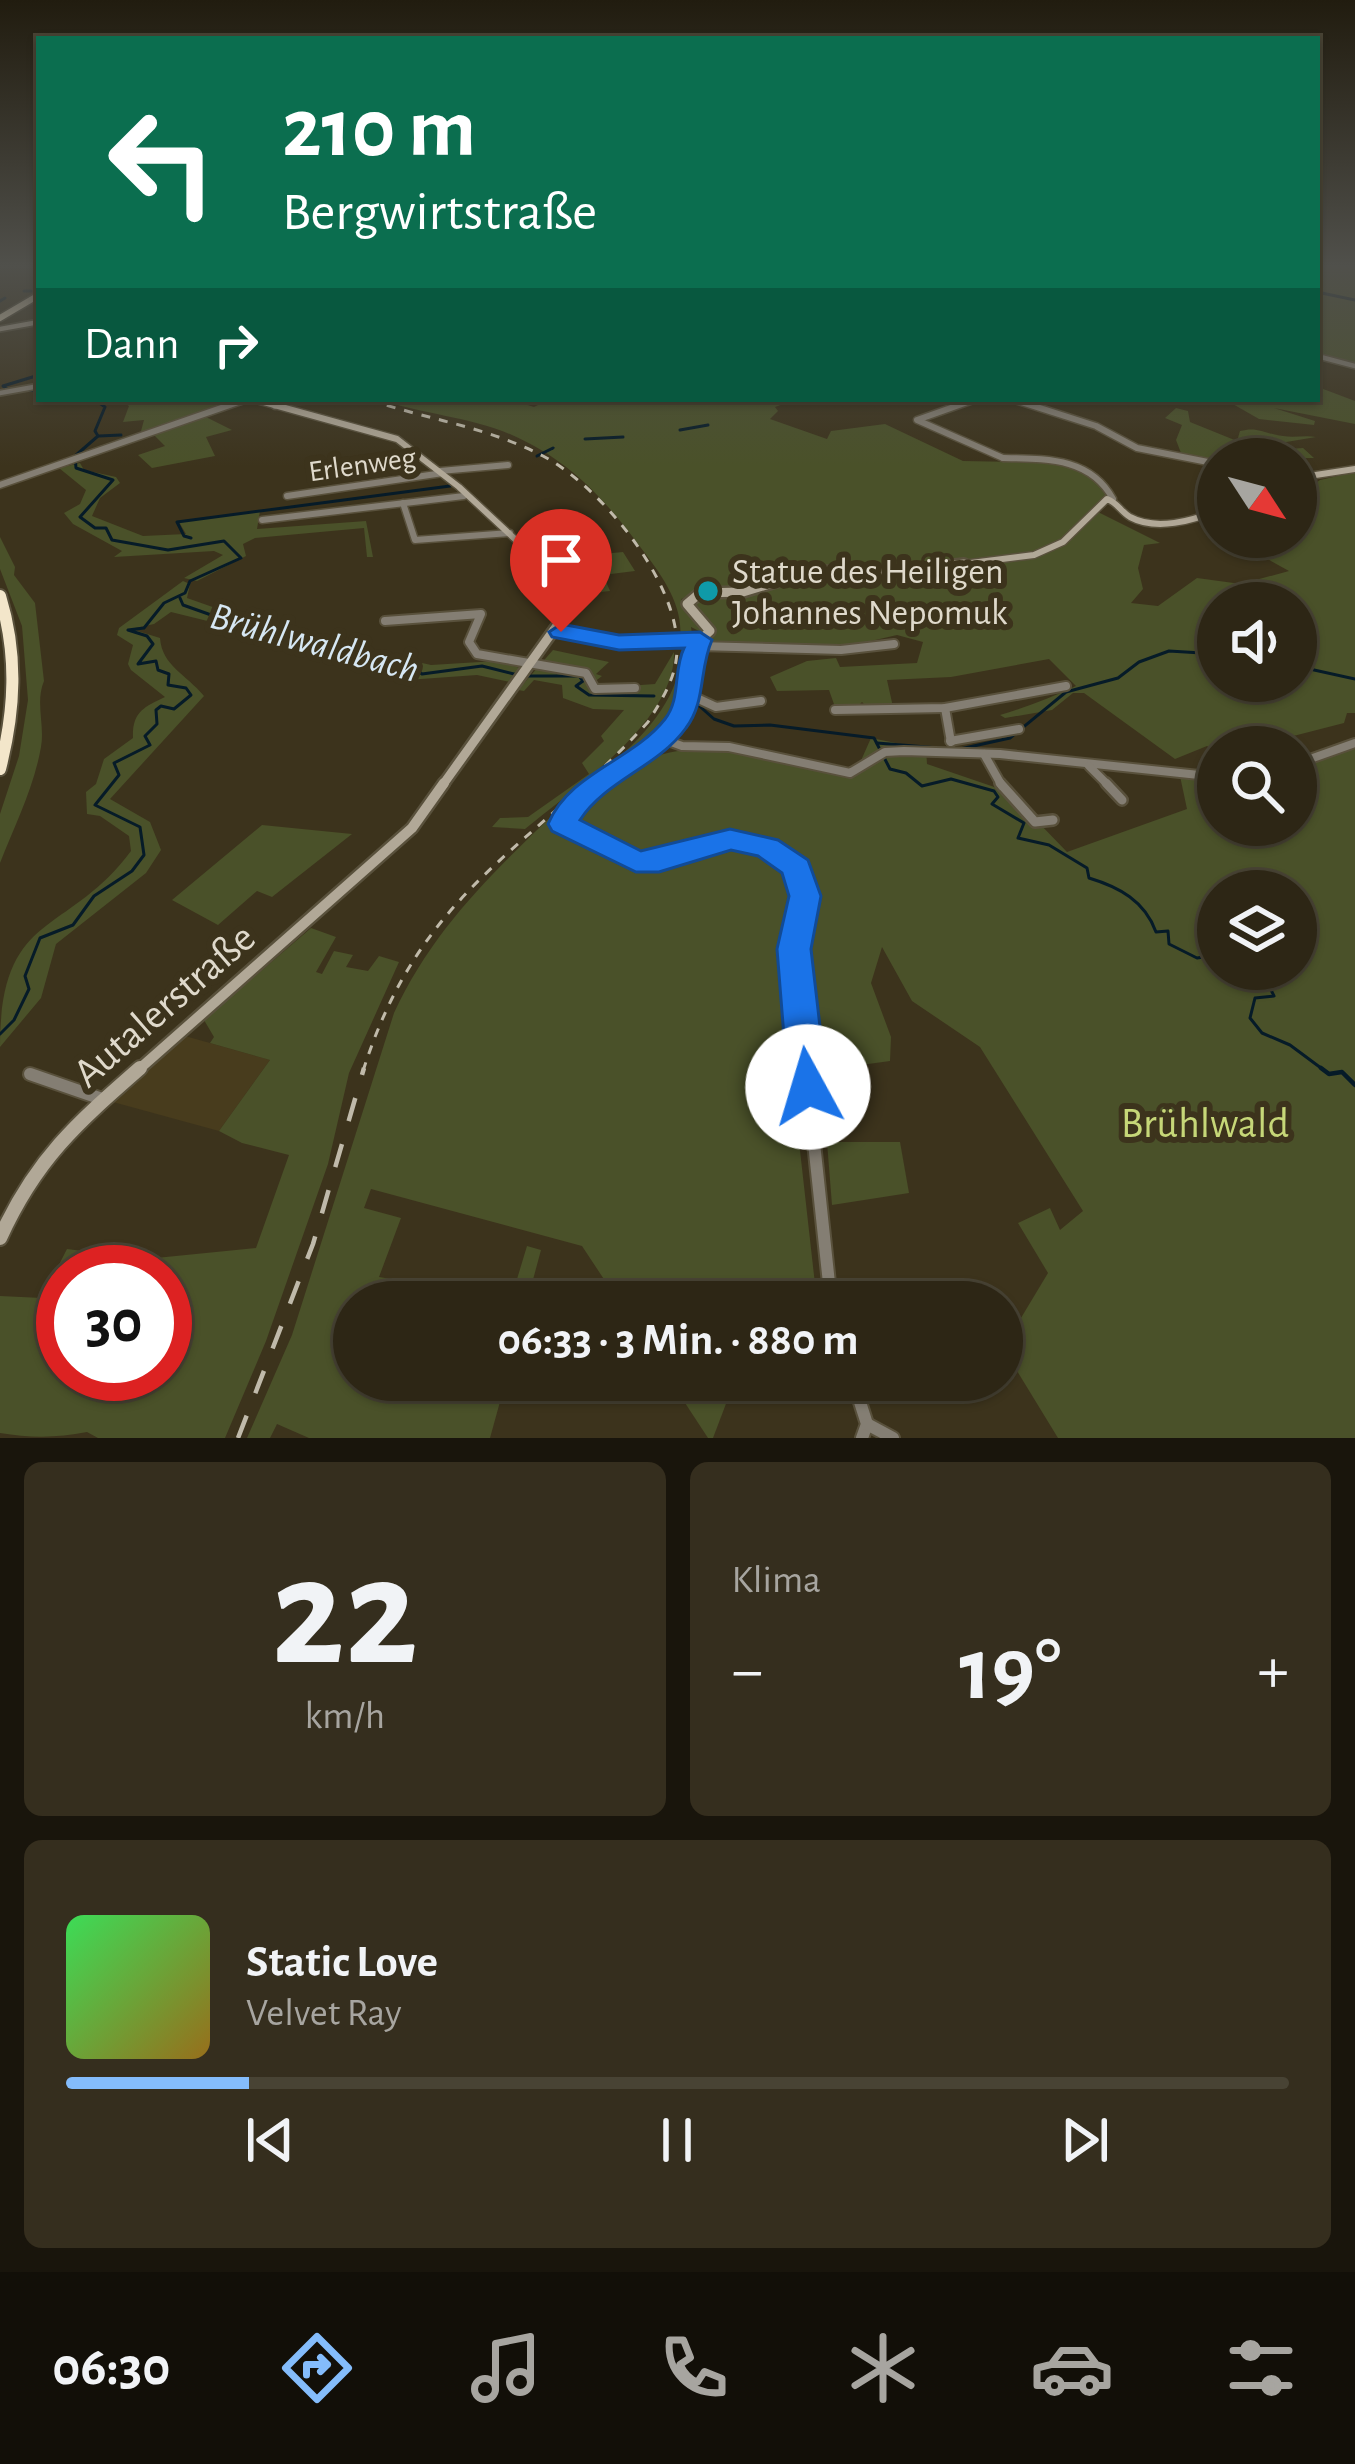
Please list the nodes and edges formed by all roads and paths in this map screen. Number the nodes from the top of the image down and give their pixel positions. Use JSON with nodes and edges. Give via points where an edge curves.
{"nodes":[{"id":1,"x":1320,"y":357,"type":"edge"},
{"id":2,"x":1355,"y":366,"type":"edge"},
{"id":3,"x":36,"y":386,"type":"edge"},
{"id":4,"x":5,"y":390,"type":"edge"},
{"id":5,"x":241,"y":402,"type":"edge"},
{"id":6,"x":261,"y":402,"type":"edge"},
{"id":7,"x":287,"y":402,"type":"edge"},
{"id":8,"x":967,"y":402,"type":"edge"},
{"id":9,"x":1021,"y":402,"type":"edge"},
{"id":10,"x":275,"y":406,"type":"junction"},
{"id":11,"x":1197,"y":460,"type":"edge"},
{"id":12,"x":508,"y":465,"type":"dead end"},
{"id":13,"x":1355,"y":469,"type":"edge"},
{"id":14,"x":442,"y":472,"type":"junction"},
{"id":15,"x":1317,"y":474,"type":"edge"},
{"id":16,"x":0,"y":485,"type":"edge"},
{"id":17,"x":287,"y":496,"type":"dead end"},
{"id":18,"x":464,"y":496,"type":"junction"},
{"id":19,"x":1113,"y":499,"type":"junction"},
{"id":20,"x":403,"y":503,"type":"junction"},
{"id":21,"x":1197,"y":518,"type":"edge"},
{"id":22,"x":262,"y":520,"type":"dead end"},
{"id":23,"x":512,"y":532,"type":"junction"},
{"id":24,"x":598,"y":544,"type":"dead end"},
{"id":25,"x":531,"y":550,"type":"junction"},
{"id":26,"x":0,"y":596,"type":"edge"},
{"id":27,"x":385,"y":621,"type":"dead end"},
{"id":28,"x":554,"y":630,"type":"junction"},
{"id":29,"x":699,"y":643,"type":"junction"},
{"id":30,"x":894,"y":644,"type":"dead end"},
{"id":31,"x":530,"y":665,"type":"junction"},
{"id":32,"x":1066,"y":686,"type":"dead end"},
{"id":33,"x":635,"y":688,"type":"dead end"},
{"id":34,"x":690,"y":695,"type":"junction"},
{"id":35,"x":761,"y":701,"type":"dead end"},
{"id":36,"x":945,"y":709,"type":"junction"},
{"id":37,"x":836,"y":710,"type":"dead end"},
{"id":38,"x":1019,"y":728,"type":"dead end"},
{"id":39,"x":662,"y":739,"type":"junction"},
{"id":40,"x":950,"y":741,"type":"junction"},
{"id":41,"x":1355,"y":743,"type":"edge"},
{"id":42,"x":953,"y":753,"type":"junction"},
{"id":43,"x":983,"y":754,"type":"junction"},
{"id":44,"x":1317,"y":757,"type":"edge"},
{"id":45,"x":1088,"y":765,"type":"junction"},
{"id":46,"x":0,"y":769,"type":"edge"},
{"id":47,"x":1197,"y":776,"type":"edge"},
{"id":48,"x":1122,"y":800,"type":"dead end"},
{"id":49,"x":1053,"y":820,"type":"dead end"},
{"id":50,"x":30,"y":1074,"type":"dead end"},
{"id":51,"x":102,"y":1099,"type":"junction"},
{"id":52,"x":0,"y":1236,"type":"edge"},
{"id":53,"x":829,"y":1281,"type":"edge"},
{"id":54,"x":858,"y":1401,"type":"edge"},
{"id":55,"x":864,"y":1431,"type":"edge"},
{"id":56,"x":893,"y":1438,"type":"edge"}],
"edges":[{"from":1,"to":2,"type":"street"},
{"from":3,"to":4,"type":"street"},
{"from":5,"to":16,"type":"street"},
{"from":6,"to":10,"type":"main road"},
{"from":7,"to":10,"type":"street"},
{"from":8,"to":19,"type":"street","via":[[917,420],[999,458],[1072,461]]},
{"from":9,"to":11,"type":"street","via":[[1137,448]]},
{"from":10,"to":14,"type":"main road","via":[[385,432]]},
{"from":12,"to":14,"type":"street","name":"Erlenweg"},
{"from":13,"to":15,"type":"main road"},
{"from":14,"to":17,"type":"street","name":"Erlenweg"},
{"from":14,"to":18,"type":"main road"},
{"from":18,"to":20,"type":"street"},
{"from":18,"to":23,"type":"main road"},
{"from":19,"to":21,"type":"main road","via":[[1130,516]]},
{"from":19,"to":29,"type":"main road","via":[[1102,500],[1063,542],[1034,555],[894,572],[812,571],[743,592],[700,593],[687,604],[710,631]]},
{"from":20,"to":22,"type":"street"},
{"from":20,"to":23,"type":"street","via":[[415,540]]},
{"from":23,"to":25,"type":"main road"},
{"from":24,"to":25,"type":"street"},
{"from":25,"to":28,"type":"main road","via":[[569,598]]},
{"from":26,"to":46,"type":"highway","via":[[15,655]]},
{"from":27,"to":31,"type":"street","via":[[481,614],[471,649]]},
{"from":28,"to":29,"type":"main road","via":[[619,642]]},
{"from":28,"to":31,"type":"main road","name":"Autalerstraße"},
{"from":29,"to":30,"type":"street","via":[[841,650]]},
{"from":29,"to":34,"type":"street"},
{"from":31,"to":33,"type":"street","via":[[586,673],[596,689]]},
{"from":31,"to":51,"type":"main road","name":"Autalerstraße","via":[[398,842]]},
{"from":32,"to":36,"type":"street"},
{"from":34,"to":35,"type":"street","via":[[716,707]]},
{"from":34,"to":39,"type":"street"},
{"from":36,"to":37,"type":"street"},
{"from":36,"to":40,"type":"street"},
{"from":38,"to":40,"type":"street"},
{"from":39,"to":42,"type":"street","via":[[850,773],[885,752]]},
{"from":39,"to":53,"type":"street","via":[[595,784],[563,824],[636,862],[730,840],[767,847],[796,868],[805,896],[794,949]]},
{"from":40,"to":42,"type":"street"},
{"from":41,"to":44,"type":"street"},
{"from":42,"to":43,"type":"street"},
{"from":43,"to":45,"type":"street"},
{"from":43,"to":49,"type":"street","via":[[1029,819]]},
{"from":45,"to":47,"type":"street"},
{"from":45,"to":48,"type":"street"},
{"from":50,"to":51,"type":"street"},
{"from":51,"to":52,"type":"main road","name":"Autalerstraße","via":[[39,1163]]},
{"from":54,"to":55,"type":"street"},
{"from":55,"to":56,"type":"street"}]}
